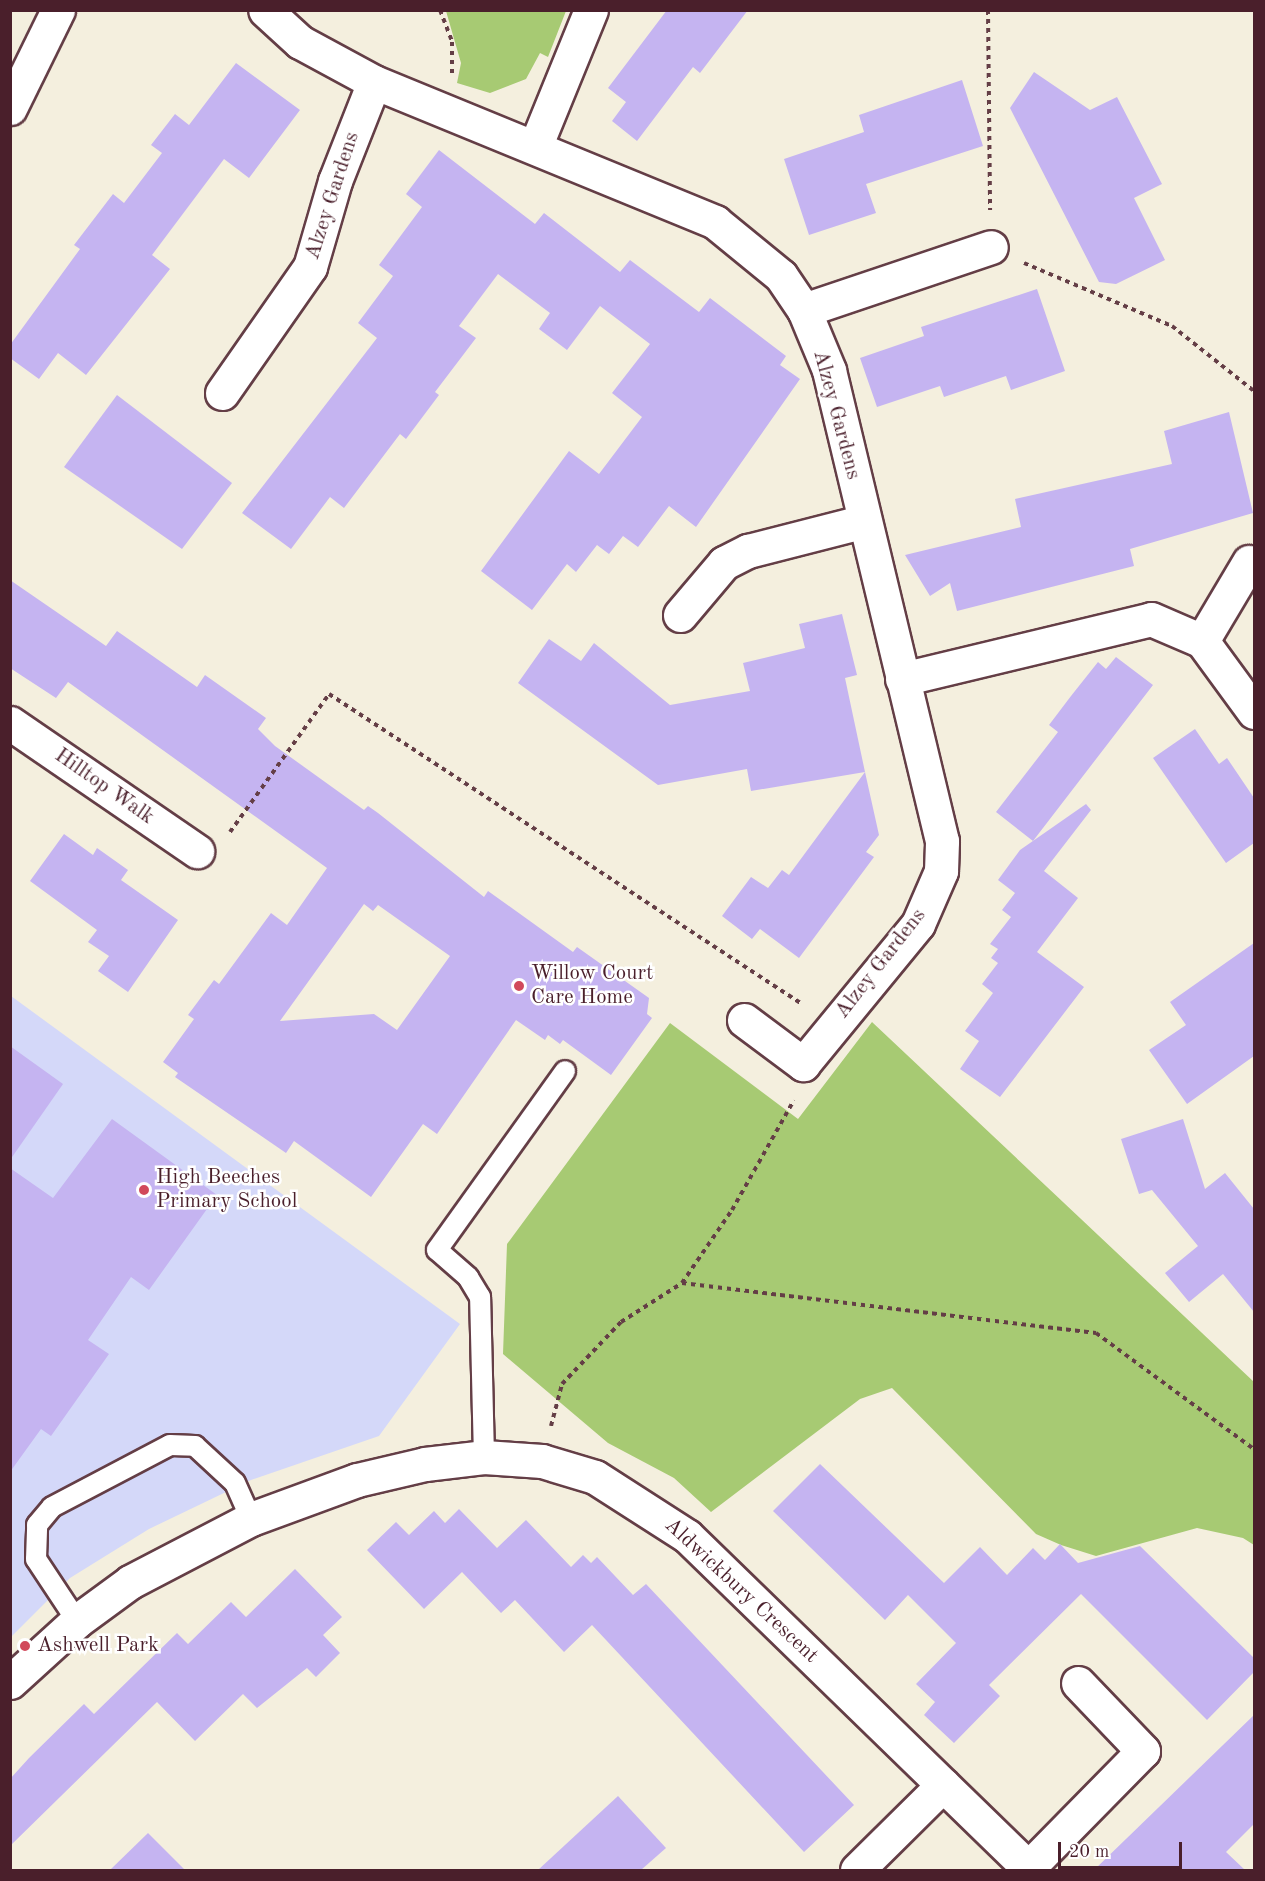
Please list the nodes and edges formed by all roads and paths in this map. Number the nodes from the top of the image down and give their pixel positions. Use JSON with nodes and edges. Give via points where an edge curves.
{"nodes":[{"id":1,"x":58,"y":10,"type":"edge"},
{"id":2,"x":265,"y":10,"type":"edge"},
{"id":3,"x":440,"y":10,"type":"edge"},
{"id":4,"x":591,"y":10,"type":"edge"},
{"id":5,"x":988,"y":10,"type":"edge"},
{"id":6,"x":374,"y":82,"type":"junction"},
{"id":7,"x":10,"y":108,"type":"edge"},
{"id":8,"x":440,"y":111,"type":"junction"},
{"id":9,"x":535,"y":147,"type":"junction"},
{"id":10,"x":991,"y":247,"type":"junction"},
{"id":11,"x":804,"y":310,"type":"junction"},
{"id":12,"x":1254,"y":391,"type":"edge"},
{"id":13,"x":222,"y":393,"type":"dead end"},
{"id":14,"x":862,"y":522,"type":"junction"},
{"id":15,"x":1249,"y":562,"type":"dead end"},
{"id":16,"x":680,"y":615,"type":"dead end"},
{"id":17,"x":1202,"y":641,"type":"junction"},
{"id":18,"x":902,"y":679,"type":"junction"},
{"id":19,"x":1254,"y":712,"type":"edge"},
{"id":20,"x":10,"y":723,"type":"edge"},
{"id":21,"x":197,"y":851,"type":"joint"},
{"id":22,"x":744,"y":1020,"type":"dead end"},
{"id":23,"x":833,"y":1025,"type":"junction"},
{"id":24,"x":803,"y":1064,"type":"junction"},
{"id":25,"x":564,"y":1071,"type":"dead end"},
{"id":26,"x":682,"y":1283,"type":"junction"},
{"id":27,"x":1254,"y":1449,"type":"edge"},
{"id":28,"x":484,"y":1457,"type":"junction"},
{"id":29,"x":542,"y":1461,"type":"junction"},
{"id":30,"x":250,"y":1519,"type":"junction"},
{"id":31,"x":77,"y":1621,"type":"junction"},
{"id":32,"x":10,"y":1682,"type":"edge"},
{"id":33,"x":1078,"y":1683,"type":"dead end"},
{"id":34,"x":943,"y":1785,"type":"junction"},
{"id":35,"x":1029,"y":1869,"type":"edge"},
{"id":36,"x":857,"y":1870,"type":"edge"}],
"edges":[{"from":1,"to":7,"type":"street"},
{"from":2,"to":6,"type":"street","name":"Alzey Gardens","via":[[300,42]]},
{"from":3,"to":8,"type":"path","via":[[454,59]]},
{"from":4,"to":9,"type":"street"},
{"from":5,"to":10,"type":"path"},
{"from":6,"to":8,"type":"street","name":"Alzey Gardens"},
{"from":6,"to":13,"type":"street","name":"Alzey Gardens","via":[[335,181],[310,267]]},
{"from":8,"to":9,"type":"street","name":"Alzey Gardens"},
{"from":9,"to":11,"type":"street","name":"Alzey Gardens","via":[[716,222],[781,276]]},
{"from":10,"to":11,"type":"street"},
{"from":10,"to":12,"type":"path","via":[[1172,326]]},
{"from":11,"to":14,"type":"street","name":"Alzey Gardens","via":[[829,370]]},
{"from":14,"to":16,"type":"street","via":[[748,551],[724,563]]},
{"from":14,"to":18,"type":"street","name":"Alzey Gardens"},
{"from":15,"to":17,"type":"street"},
{"from":17,"to":18,"type":"street","via":[[1151,619]]},
{"from":17,"to":19,"type":"street"},
{"from":18,"to":23,"type":"street","name":"Alzey Gardens","via":[[942,841],[941,871],[918,924]]},
{"from":20,"to":21,"type":"street","name":"Hilltop Walk"},
{"from":21,"to":23,"type":"path","via":[[228,835],[329,694]]},
{"from":22,"to":24,"type":"street"},
{"from":23,"to":24,"type":"street","name":"Alzey Gardens"},
{"from":24,"to":26,"type":"path","via":[[791,1112]]},
{"from":25,"to":28,"type":"lane","via":[[437,1250],[468,1277],[480,1297]]},
{"from":26,"to":27,"type":"path","via":[[1096,1333]]},
{"from":26,"to":29,"type":"path","via":[[621,1322],[562,1384]]},
{"from":28,"to":29,"type":"street","name":"Aldwickbury Crescent"},
{"from":28,"to":30,"type":"street","name":"Aldwickbury Crescent","via":[[425,1464],[357,1480]]},
{"from":29,"to":34,"type":"street","name":"Aldwickbury Crescent","via":[[595,1477],[687,1536]]},
{"from":30,"to":31,"type":"street","name":"Aldwickbury Crescent","via":[[130,1582]]},
{"from":30,"to":31,"type":"lane","via":[[235,1483],[195,1446],[170,1445],[52,1507],[37,1525],[36,1560]]},
{"from":31,"to":32,"type":"street","name":"Aldwickbury Crescent"},
{"from":33,"to":35,"type":"street","via":[[1143,1750]]},
{"from":34,"to":35,"type":"street","name":"Aldwickbury Crescent"},
{"from":34,"to":36,"type":"street"}]}
